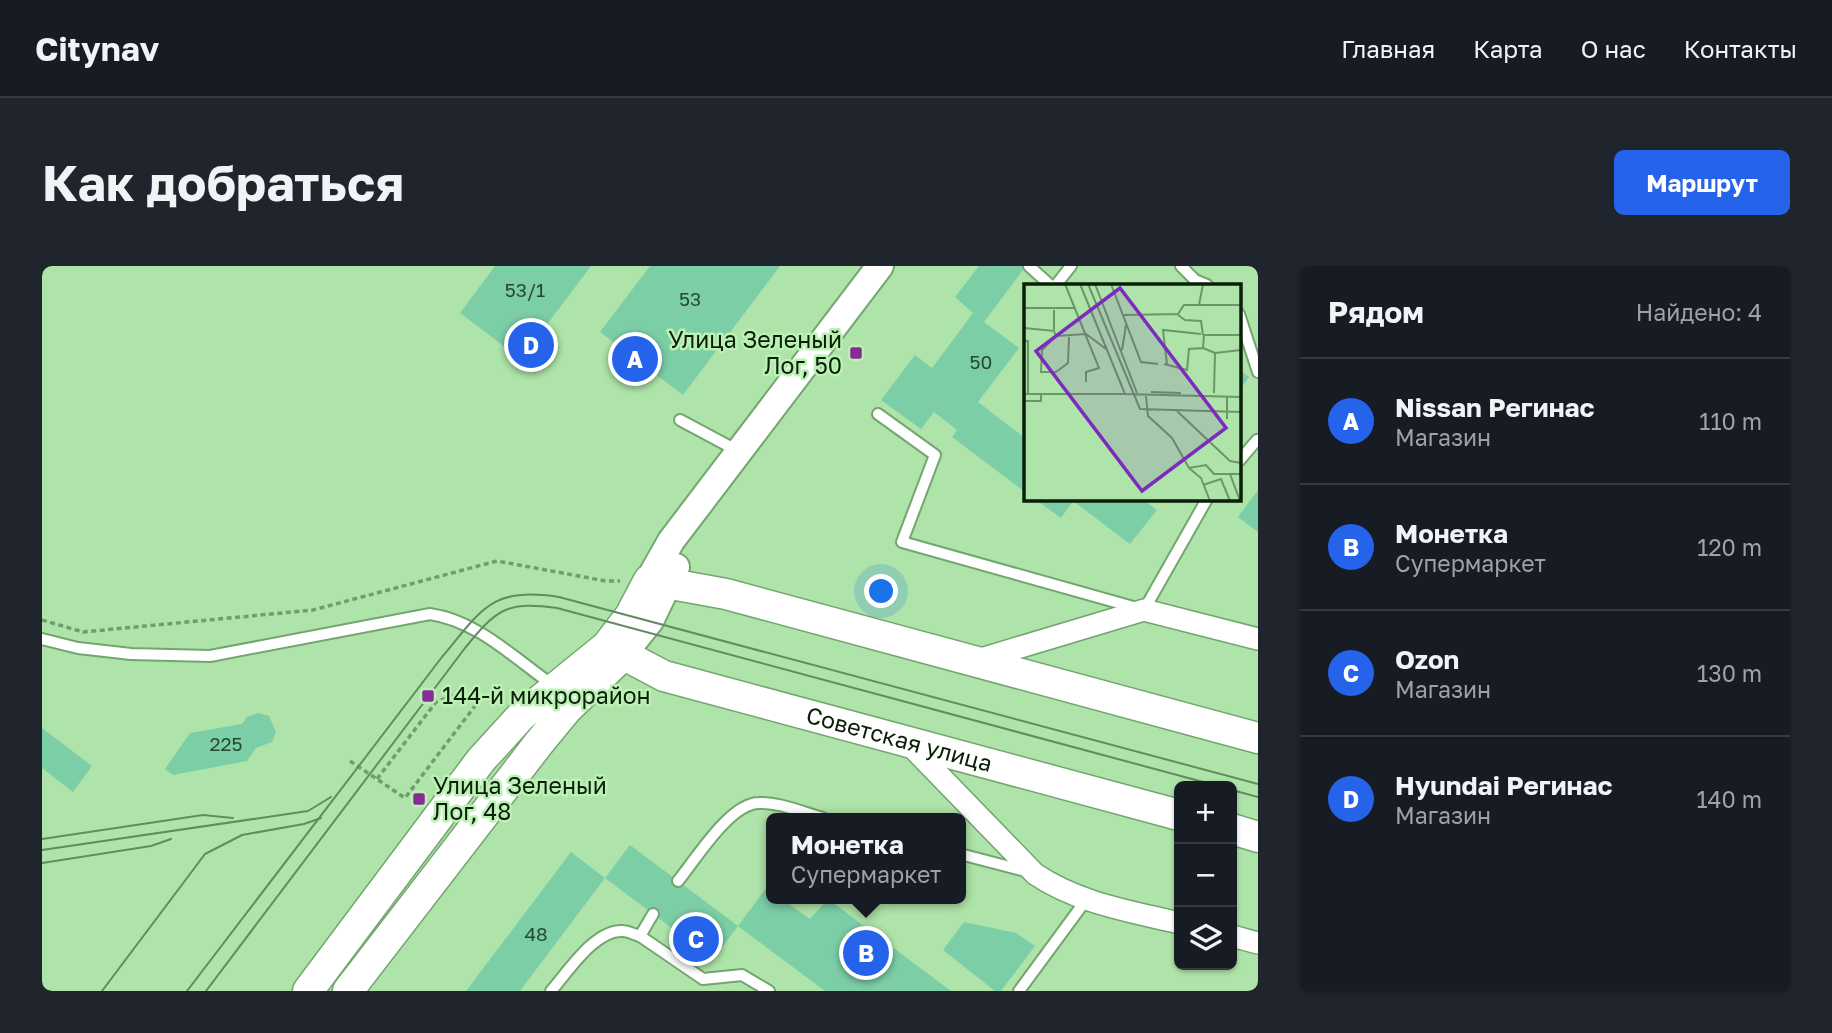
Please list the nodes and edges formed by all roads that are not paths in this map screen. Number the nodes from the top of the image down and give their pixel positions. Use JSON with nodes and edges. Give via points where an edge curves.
{"nodes":[{"id":1,"x":880,"y":266,"type":"edge"},
{"id":2,"x":1029,"y":266,"type":"edge"},
{"id":3,"x":1071,"y":266,"type":"edge"},
{"id":4,"x":1181,"y":266,"type":"edge"},
{"id":5,"x":1049,"y":284,"type":"edge"},
{"id":6,"x":1057,"y":284,"type":"edge"},
{"id":7,"x":1206,"y":284,"type":"edge"},
{"id":8,"x":1240,"y":317,"type":"edge"},
{"id":9,"x":1258,"y":372,"type":"edge"},
{"id":10,"x":878,"y":414,"type":"dead end"},
{"id":11,"x":680,"y":420,"type":"dead end"},
{"id":12,"x":1258,"y":437,"type":"edge"},
{"id":13,"x":738,"y":451,"type":"junction"},
{"id":14,"x":1240,"y":460,"type":"edge"},
{"id":15,"x":1200,"y":501,"type":"edge"},
{"id":16,"x":660,"y":581,"type":"junction"},
{"id":17,"x":1144,"y":610,"type":"junction"},
{"id":18,"x":42,"y":639,"type":"edge"},
{"id":19,"x":1258,"y":639,"type":"edge"},
{"id":20,"x":614,"y":651,"type":"junction"},
{"id":21,"x":974,"y":661,"type":"junction"},
{"id":22,"x":554,"y":686,"type":"junction"},
{"id":23,"x":1258,"y":737,"type":"edge"},
{"id":24,"x":907,"y":742,"type":"junction"},
{"id":25,"x":802,"y":813,"type":"edge"},
{"id":26,"x":1174,"y":814,"type":"edge"},
{"id":27,"x":1237,"y":831,"type":"edge"},
{"id":28,"x":1258,"y":836,"type":"edge"},
{"id":29,"x":966,"y":855,"type":"edge"},
{"id":30,"x":1035,"y":874,"type":"junction"},
{"id":31,"x":678,"y":881,"type":"dead end"},
{"id":32,"x":1086,"y":900,"type":"junction"},
{"id":33,"x":653,"y":914,"type":"dead end"},
{"id":34,"x":1174,"y":922,"type":"edge"},
{"id":35,"x":640,"y":936,"type":"junction"},
{"id":36,"x":1237,"y":937,"type":"edge"},
{"id":37,"x":1258,"y":943,"type":"edge"},
{"id":38,"x":308,"y":991,"type":"edge"},
{"id":39,"x":348,"y":991,"type":"edge"},
{"id":40,"x":551,"y":991,"type":"edge"},
{"id":41,"x":769,"y":991,"type":"edge"},
{"id":42,"x":1019,"y":991,"type":"edge"}],
"edges":[{"from":1,"to":13,"type":"street"},
{"from":2,"to":5,"type":"lane"},
{"from":3,"to":6,"type":"lane"},
{"from":4,"to":7,"type":"lane"},
{"from":8,"to":9,"type":"lane"},
{"from":10,"to":17,"type":"lane","via":[[934,455],[902,542]]},
{"from":11,"to":13,"type":"lane"},
{"from":12,"to":14,"type":"lane"},
{"from":13,"to":16,"type":"street","via":[[710,488]]},
{"from":15,"to":17,"type":"lane"},
{"from":16,"to":20,"type":"main road","via":[[630,616]]},
{"from":16,"to":21,"type":"main road","via":[[726,594]]},
{"from":17,"to":19,"type":"street"},
{"from":17,"to":21,"type":"street"},
{"from":18,"to":22,"type":"lane","via":[[131,654],[210,656],[430,614],[452,617],[479,631]]},
{"from":20,"to":22,"type":"main road"},
{"from":20,"to":24,"type":"main road","name":"Советская улица","via":[[664,676]]},
{"from":20,"to":39,"type":"main road"},
{"from":21,"to":23,"type":"main road"},
{"from":22,"to":38,"type":"main road","via":[[481,760]]},
{"from":24,"to":26,"type":"main road","name":"Советская улица"},
{"from":24,"to":30,"type":"street"},
{"from":25,"to":31,"type":"lane","via":[[747,804],[727,821]]},
{"from":27,"to":28,"type":"main road"},
{"from":29,"to":30,"type":"lane"},
{"from":30,"to":32,"type":"street"},
{"from":32,"to":34,"type":"street"},
{"from":32,"to":42,"type":"lane"},
{"from":33,"to":35,"type":"lane"},
{"from":35,"to":40,"type":"lane","via":[[624,931],[608,934]]},
{"from":35,"to":41,"type":"lane","via":[[706,980],[742,975]]},
{"from":36,"to":37,"type":"street"}]}
